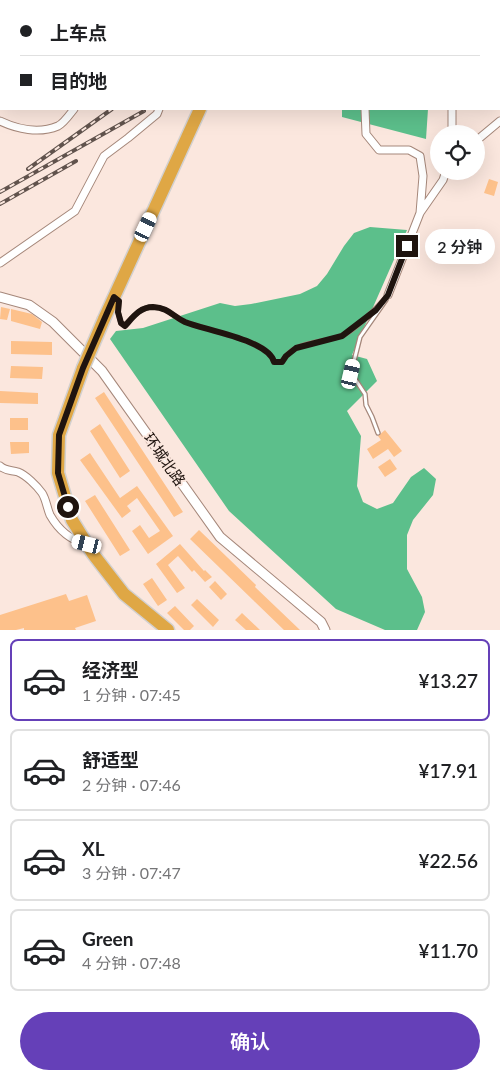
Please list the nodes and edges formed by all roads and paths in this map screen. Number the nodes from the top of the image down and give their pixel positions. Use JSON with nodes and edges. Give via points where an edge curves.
{"nodes":[{"id":1,"x":73,"y":110,"type":"edge"},
{"id":2,"x":158,"y":110,"type":"edge"},
{"id":3,"x":200,"y":110,"type":"edge"},
{"id":4,"x":365,"y":110,"type":"edge"},
{"id":5,"x":452,"y":110,"type":"edge"},
{"id":6,"x":0,"y":121,"type":"edge"},
{"id":7,"x":500,"y":121,"type":"edge"},
{"id":8,"x":452,"y":125,"type":"edge"},
{"id":9,"x":485,"y":134,"type":"edge"},
{"id":10,"x":443,"y":180,"type":"edge"},
{"id":11,"x":420,"y":213,"type":"junction"},
{"id":12,"x":0,"y":263,"type":"edge"},
{"id":13,"x":388,"y":295,"type":"junction"},
{"id":14,"x":0,"y":297,"type":"edge"},
{"id":15,"x":114,"y":297,"type":"junction"},
{"id":16,"x":378,"y":433,"type":"dead end"},
{"id":17,"x":0,"y":466,"type":"edge"},
{"id":18,"x":87,"y":544,"type":"junction"},
{"id":19,"x":168,"y":630,"type":"edge"},
{"id":20,"x":325,"y":630,"type":"edge"}],
"edges":[{"from":1,"to":6,"type":"street","via":[[59,126],[38,130],[16,128]]},
{"from":2,"to":12,"type":"street","via":[[104,156],[74,211]]},
{"from":3,"to":15,"type":"highway"},
{"from":4,"to":11,"type":"street","via":[[366,134],[378,150],[409,150],[420,156],[423,176]]},
{"from":5,"to":8,"type":"street"},
{"from":7,"to":9,"type":"street"},
{"from":10,"to":11,"type":"street"},
{"from":11,"to":13,"type":"street"},
{"from":13,"to":15,"type":"lane","via":[[376,310],[342,336],[296,348],[278,363],[264,348],[182,321],[167,310],[152,307],[139,311],[125,326],[118,312],[119,301]]},
{"from":13,"to":16,"type":"lane","via":[[360,337],[351,374],[365,394],[366,406]]},
{"from":14,"to":20,"type":"street","name":"环城北路","via":[[29,305],[52,322],[102,371],[220,537],[321,622]]},
{"from":15,"to":18,"type":"highway","bridge":true,"via":[[83,368],[59,435],[58,473],[72,520]]},
{"from":17,"to":18,"type":"street","via":[[20,473],[43,494],[50,515],[60,529],[76,542]]},
{"from":18,"to":19,"type":"highway","via":[[124,594]]}]}
